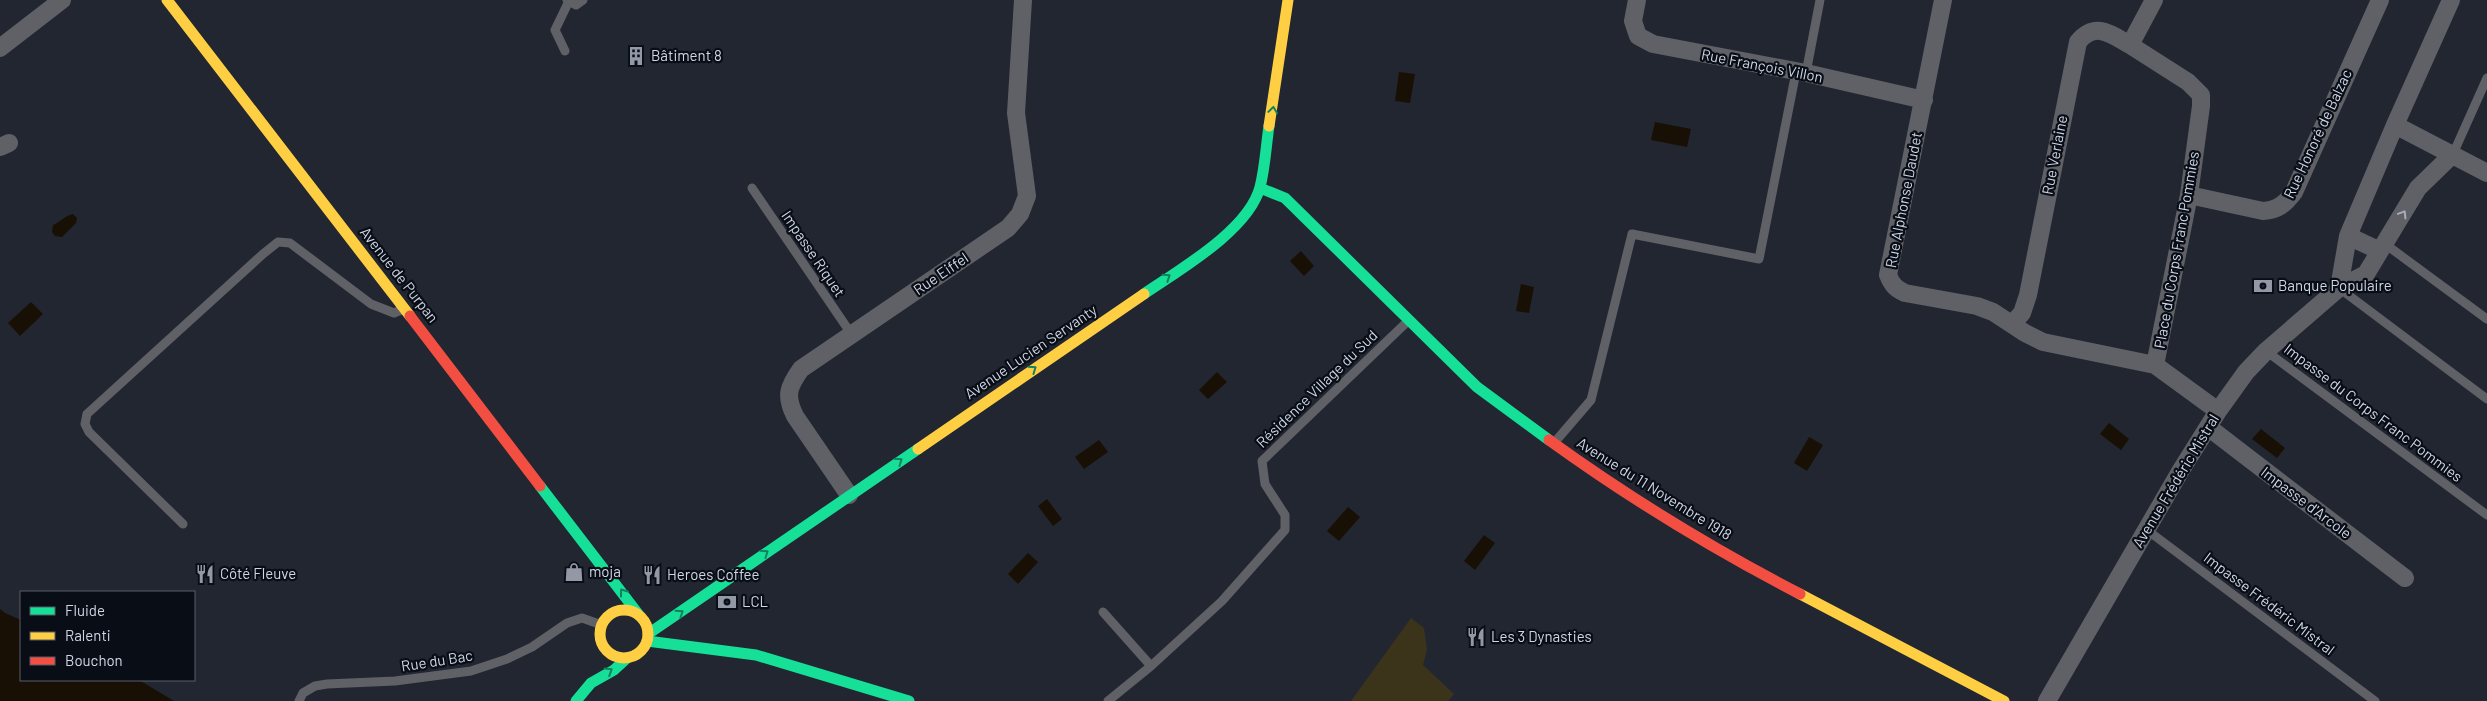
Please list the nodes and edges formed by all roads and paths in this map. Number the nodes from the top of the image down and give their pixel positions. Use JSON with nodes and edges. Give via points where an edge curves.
{"nodes":[{"id":1,"x":62,"y":0,"type":"edge"},
{"id":2,"x":167,"y":0,"type":"edge"},
{"id":3,"x":583,"y":0,"type":"edge"},
{"id":4,"x":1023,"y":0,"type":"edge"},
{"id":5,"x":1288,"y":0,"type":"edge"},
{"id":6,"x":1637,"y":0,"type":"edge"},
{"id":7,"x":1820,"y":0,"type":"edge"},
{"id":8,"x":1943,"y":0,"type":"edge"},
{"id":9,"x":2154,"y":0,"type":"edge"},
{"id":10,"x":2380,"y":0,"type":"edge"},
{"id":11,"x":2451,"y":0,"type":"edge"},
{"id":12,"x":568,"y":1,"type":"edge"},
{"id":13,"x":2130,"y":45,"type":"junction"},
{"id":14,"x":0,"y":48,"type":"edge"},
{"id":15,"x":565,"y":51,"type":"dead end"},
{"id":16,"x":1801,"y":73,"type":"junction"},
{"id":17,"x":2487,"y":78,"type":"edge"},
{"id":18,"x":1924,"y":100,"type":"junction"},
{"id":19,"x":2395,"y":125,"type":"junction"},
{"id":20,"x":2453,"y":154,"type":"junction"},
{"id":21,"x":2487,"y":173,"type":"edge"},
{"id":22,"x":752,"y":188,"type":"dead end"},
{"id":23,"x":1260,"y":188,"type":"junction"},
{"id":24,"x":2189,"y":195,"type":"junction"},
{"id":25,"x":2348,"y":236,"type":"junction"},
{"id":26,"x":2383,"y":247,"type":"junction"},
{"id":27,"x":2339,"y":288,"type":"junction"},
{"id":28,"x":406,"y":309,"type":"junction"},
{"id":29,"x":2487,"y":319,"type":"edge"},
{"id":30,"x":1408,"y":320,"type":"junction"},
{"id":31,"x":2012,"y":324,"type":"junction"},
{"id":32,"x":852,"y":335,"type":"junction"},
{"id":33,"x":2266,"y":351,"type":"junction"},
{"id":34,"x":2155,"y":365,"type":"junction"},
{"id":35,"x":2487,"y":399,"type":"edge"},
{"id":36,"x":2218,"y":411,"type":"junction"},
{"id":37,"x":2208,"y":427,"type":"junction"},
{"id":38,"x":1554,"y":444,"type":"junction"},
{"id":39,"x":849,"y":495,"type":"junction"},
{"id":40,"x":2487,"y":516,"type":"edge"},
{"id":41,"x":183,"y":524,"type":"dead end"},
{"id":42,"x":2147,"y":530,"type":"junction"},
{"id":43,"x":605,"y":570,"type":"junction"},
{"id":44,"x":2405,"y":578,"type":"dead end"},
{"id":45,"x":604,"y":588,"type":"dead end"},
{"id":46,"x":603,"y":602,"type":"dead end"},
{"id":47,"x":1103,"y":612,"type":"dead end"},
{"id":48,"x":639,"y":615,"type":"junction"},
{"id":49,"x":604,"y":622,"type":"junction"},
{"id":50,"x":647,"y":637,"type":"junction"},
{"id":51,"x":601,"y":638,"type":"junction"},
{"id":52,"x":627,"y":658,"type":"junction"},
{"id":53,"x":1151,"y":666,"type":"junction"},
{"id":54,"x":590,"y":683,"type":"junction"},
{"id":55,"x":299,"y":701,"type":"edge"},
{"id":56,"x":576,"y":701,"type":"edge"},
{"id":57,"x":909,"y":701,"type":"edge"},
{"id":58,"x":1108,"y":701,"type":"edge"},
{"id":59,"x":2004,"y":701,"type":"edge"},
{"id":60,"x":2047,"y":701,"type":"edge"},
{"id":61,"x":2375,"y":701,"type":"edge"}],
"edges":[{"from":1,"to":14,"type":"street"},
{"from":2,"to":28,"type":"street","name":"Avenue de Purpan"},
{"from":3,"to":12,"type":"lane","via":[[576,5]]},
{"from":4,"to":32,"type":"street","name":"Rue Eiffel","via":[[1016,113],[1027,196],[1020,214],[1008,228]]},
{"from":23,"to":5,"type":"street","name":"Avenue Lucien Servanty","one_way":true},
{"from":6,"to":16,"type":"street","name":"Rue François Villon","via":[[1633,21],[1638,36],[1653,44]]},
{"from":7,"to":16,"type":"lane"},
{"from":8,"to":18,"type":"street","name":"Rue Alphonse Daudet"},
{"from":9,"to":13,"type":"street"},
{"from":10,"to":24,"type":"street","name":"Rue Honoré de Balzac","via":[[2294,192],[2285,204],[2263,211]]},
{"from":11,"to":19,"type":"street"},
{"from":12,"to":15,"type":"lane","via":[[555,30]]},
{"from":13,"to":24,"type":"street","name":"Place du Corps Franc Pommies","via":[[2188,82],[2201,95]]},
{"from":13,"to":31,"type":"street","name":"Rue Verlaine","via":[[2096,30],[2085,33],[2078,42],[2028,295],[2022,313]]},
{"from":16,"to":18,"type":"street","name":"Rue François Villon"},
{"from":16,"to":38,"type":"lane","via":[[1759,259],[1632,234],[1591,400]]},
{"from":17,"to":20,"type":"lane"},
{"from":18,"to":31,"type":"street","name":"Rue Alphonse Daudet","via":[[1888,275],[1896,289],[1905,293],[1977,306]]},
{"from":19,"to":20,"type":"street"},
{"from":19,"to":25,"type":"street"},
{"from":20,"to":21,"type":"street"},
{"from":26,"to":20,"type":"street","name":"Avenue Frédéric Mistral","one_way":true,"via":[[2418,188]]},
{"from":22,"to":32,"type":"lane","name":"Impasse Riquet"},
{"from":23,"to":30,"type":"street","name":"Avenue du 11 Novembre 1918","via":[[1285,198]]},
{"from":39,"to":23,"type":"street","name":"Avenue Lucien Servanty","one_way":true,"via":[[1210,249],[1240,222]]},
{"from":24,"to":34,"type":"street","name":"Place du Corps Franc Pommies"},
{"from":25,"to":26,"type":"street"},
{"from":25,"to":27,"type":"street"},
{"from":26,"to":27,"type":"street","name":"Avenue Frédéric Mistral","via":[[2366,274]]},
{"from":26,"to":29,"type":"lane"},
{"from":27,"to":33,"type":"street","name":"Avenue Frédéric Mistral"},
{"from":27,"to":35,"type":"lane"},
{"from":28,"to":41,"type":"lane","via":[[394,313],[371,304],[290,243],[278,242],[87,414],[89,432]]},
{"from":28,"to":43,"type":"street","name":"Avenue de Purpan"},
{"from":30,"to":38,"type":"street","name":"Avenue du 11 Novembre 1918","via":[[1477,387]]},
{"from":30,"to":53,"type":"lane","name":"Résidence Village du Sud","via":[[1262,461],[1265,484],[1285,515],[1285,530],[1222,601]]},
{"from":31,"to":34,"type":"street","name":"Rue Alphonse Daudet","via":[[2043,342]]},
{"from":32,"to":39,"type":"street","name":"Rue Eiffel","via":[[801,369],[789,390],[789,404]]},
{"from":33,"to":36,"type":"street","name":"Avenue Frédéric Mistral"},
{"from":33,"to":40,"type":"lane","name":"Impasse du Corps Franc Pommies"},
{"from":34,"to":36,"type":"street","name":"Rue Alphonse Daudet"},
{"from":36,"to":37,"type":"street","name":"Avenue Frédéric Mistral"},
{"from":37,"to":42,"type":"street","name":"Avenue Frédéric Mistral"},
{"from":37,"to":44,"type":"street","name":"Impasse d'Arcole"},
{"from":38,"to":59,"type":"street","name":"Avenue du 11 Novembre 1918","via":[[1601,478],[1761,574]]},
{"from":50,"to":39,"type":"street","name":"Avenue Lucien Servanty","one_way":true},
{"from":42,"to":60,"type":"street","name":"Avenue Frédéric Mistral"},
{"from":42,"to":61,"type":"lane","name":"Impasse Frédéric Mistral"},
{"from":43,"to":45,"type":"street"},
{"from":48,"to":43,"type":"street","name":"Avenue de Purpan","one_way":true},
{"from":46,"to":49,"type":"street"},
{"from":47,"to":53,"type":"lane"},
{"from":48,"to":49,"type":"street","via":[[621,610]]},
{"from":48,"to":50,"type":"street","via":[[647,627]]},
{"from":49,"to":51,"type":"street"},
{"from":49,"to":55,"type":"lane","name":"Rue du Bac","via":[[582,618],[567,623],[532,647],[471,671],[395,681],[315,686],[303,693]]},
{"from":50,"to":52,"type":"street","via":[[638,653]]},
{"from":50,"to":57,"type":"street","via":[[670,646],[756,655]]},
{"from":51,"to":52,"type":"street","via":[[607,650],[620,658]]},
{"from":51,"to":54,"type":"street"},
{"from":54,"to":52,"type":"street","one_way":true,"via":[[614,670]]},
{"from":53,"to":58,"type":"lane","name":"Résidence Village du Sud"},
{"from":54,"to":56,"type":"street"}]}
